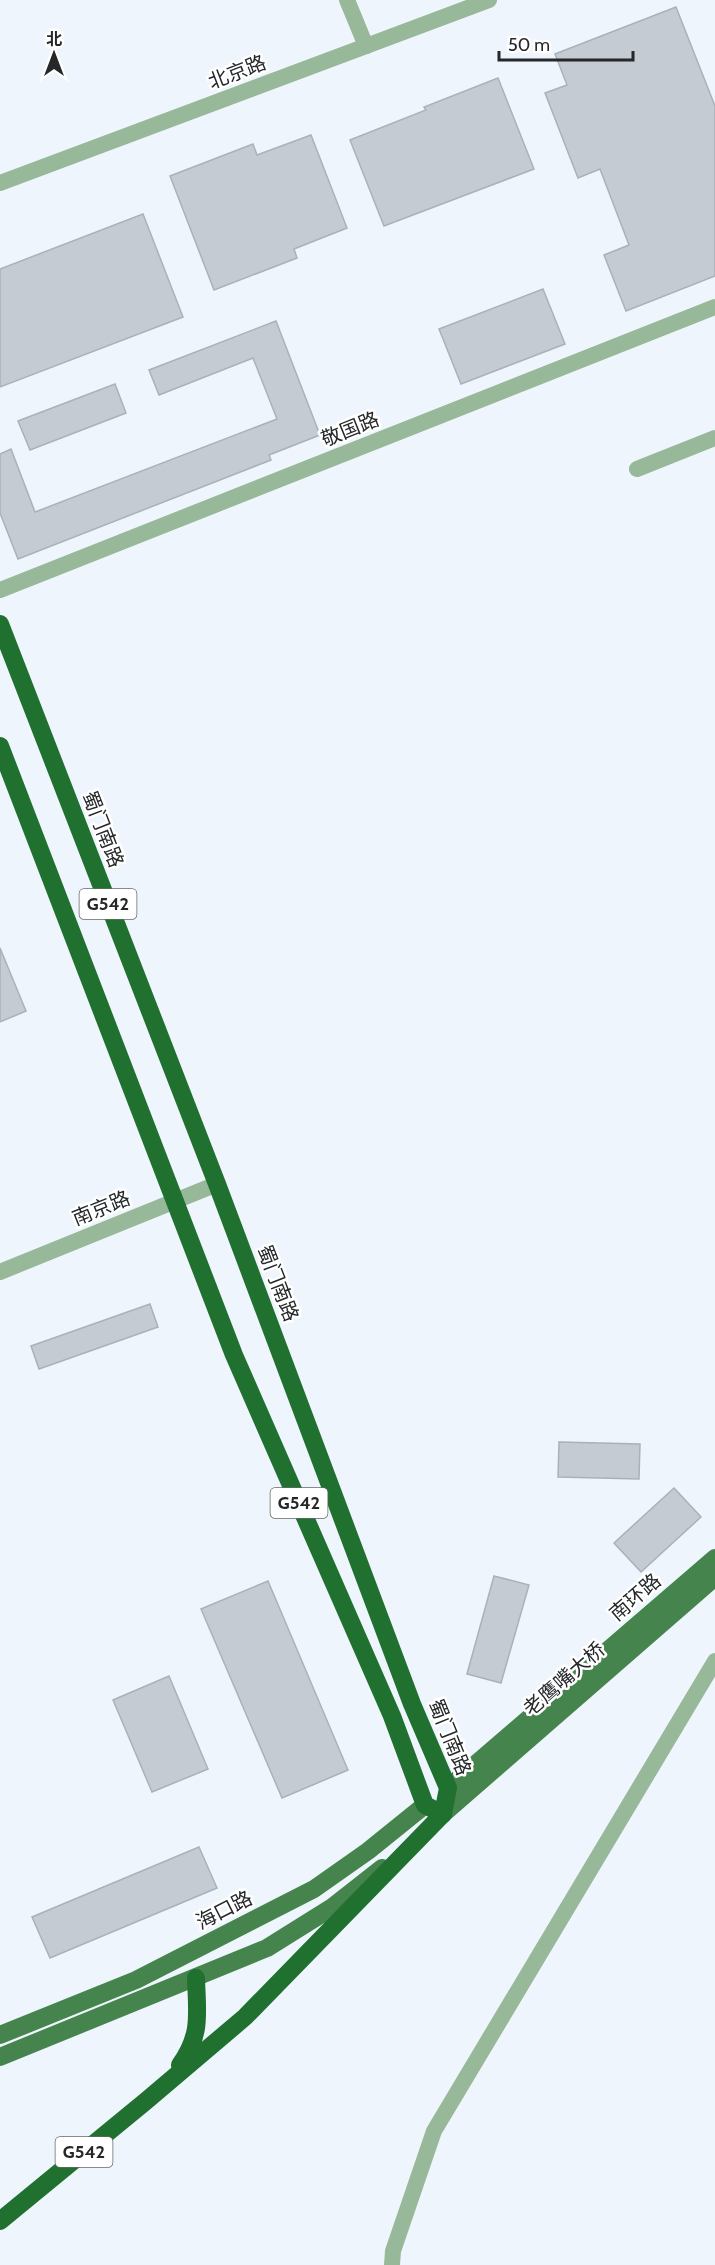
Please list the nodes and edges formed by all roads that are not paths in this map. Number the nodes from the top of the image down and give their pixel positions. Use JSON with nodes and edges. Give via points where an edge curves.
{"nodes":[{"id":1,"x":347,"y":0,"type":"edge"},
{"id":2,"x":489,"y":0,"type":"edge"},
{"id":3,"x":366,"y":46,"type":"junction"},
{"id":4,"x":0,"y":183,"type":"edge"},
{"id":5,"x":715,"y":307,"type":"edge"},
{"id":6,"x":715,"y":438,"type":"edge"},
{"id":7,"x":637,"y":469,"type":"dead end"},
{"id":8,"x":0,"y":590,"type":"edge"},
{"id":9,"x":0,"y":624,"type":"edge"},
{"id":10,"x":0,"y":746,"type":"edge"},
{"id":11,"x":217,"y":1184,"type":"junction"},
{"id":12,"x":175,"y":1201,"type":"junction"},
{"id":13,"x":0,"y":1272,"type":"edge"},
{"id":14,"x":715,"y":1558,"type":"edge"},
{"id":15,"x":715,"y":1576,"type":"edge"},
{"id":16,"x":715,"y":1661,"type":"edge"},
{"id":17,"x":448,"y":1788,"type":"junction"},
{"id":18,"x":425,"y":1805,"type":"junction"},
{"id":19,"x":443,"y":1814,"type":"junction"},
{"id":20,"x":196,"y":1978,"type":"junction"},
{"id":21,"x":0,"y":2035,"type":"edge"},
{"id":22,"x":0,"y":2057,"type":"edge"},
{"id":23,"x":167,"y":2084,"type":"junction"},
{"id":24,"x":0,"y":2221,"type":"edge"},
{"id":25,"x":392,"y":2265,"type":"edge"}],
"edges":[{"from":1,"to":3,"type":"street"},
{"from":2,"to":3,"type":"street","name":"北京路"},
{"from":3,"to":4,"type":"street","name":"北京路"},
{"from":5,"to":8,"type":"street","name":"敬国路"},
{"from":6,"to":7,"type":"street"},
{"from":9,"to":11,"type":"highway","name":"蜀门南路","number":"G542"},
{"from":10,"to":12,"type":"highway","number":"G542"},
{"from":11,"to":12,"type":"street","name":"南京路"},
{"from":11,"to":17,"type":"highway","name":"蜀门南路","number":"G542","via":[[412,1704]]},
{"from":12,"to":13,"type":"street","name":"南京路"},
{"from":12,"to":18,"type":"highway","number":"G542","via":[[234,1355],[392,1716]]},
{"from":14,"to":17,"type":"main road","name":"南环路"},
{"from":15,"to":19,"type":"main road","name":"老鹰嘴大桥"},
{"from":16,"to":25,"type":"street","via":[[434,2131],[393,2251]]},
{"from":17,"to":18,"type":"highway","name":"海口路"},
{"from":17,"to":19,"type":"highway","name":"蜀门南路"},
{"from":18,"to":19,"type":"highway"},
{"from":18,"to":21,"type":"main road","name":"海口路","via":[[314,1889],[136,1980]]},
{"from":19,"to":20,"type":"main road","via":[[331,1908],[267,1948]]},
{"from":19,"to":23,"type":"highway","number":"G542","via":[[245,2017]]},
{"from":20,"to":22,"type":"main road"},
{"from":20,"to":23,"type":"highway","via":[[194,2040]]},
{"from":23,"to":24,"type":"highway","number":"G542"}]}
